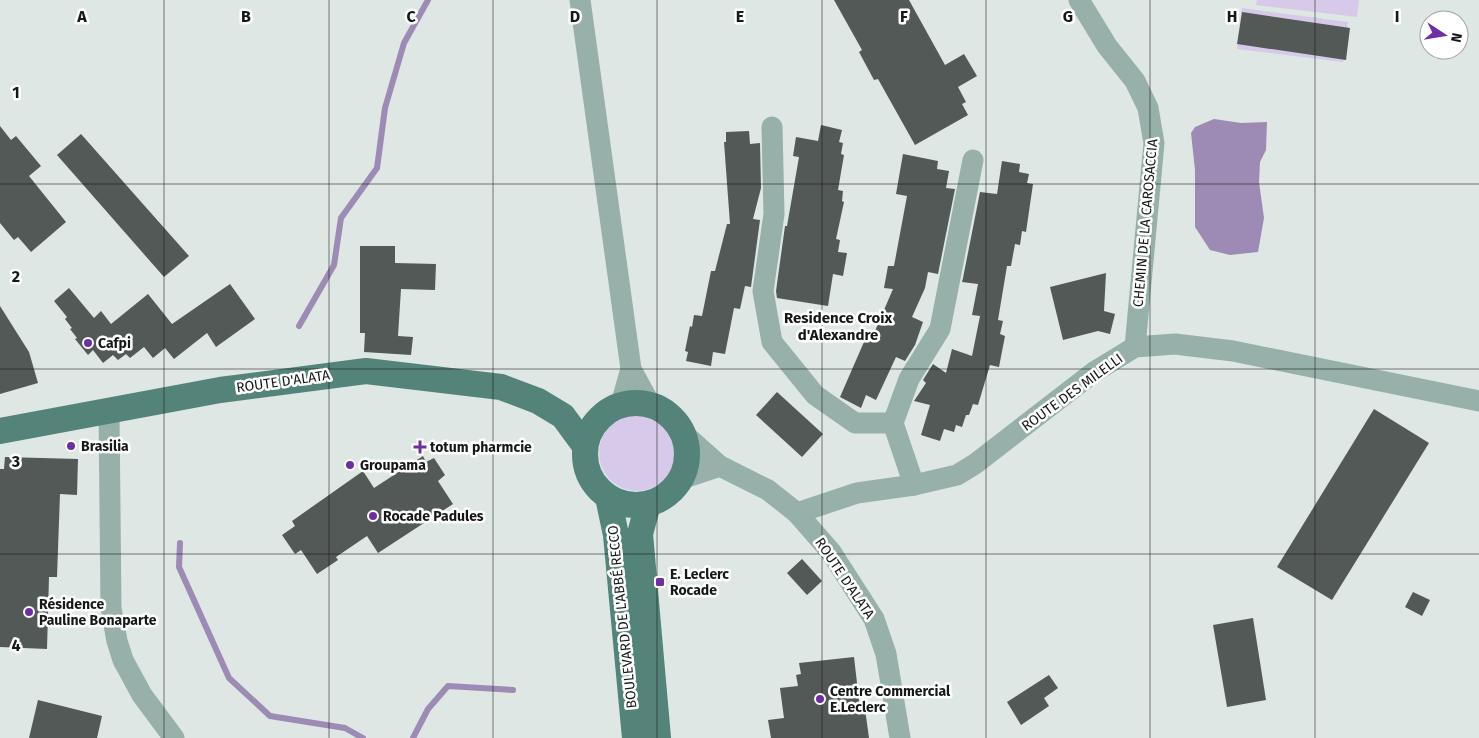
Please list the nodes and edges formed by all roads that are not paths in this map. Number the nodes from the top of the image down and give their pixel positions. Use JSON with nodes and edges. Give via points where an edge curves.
{"nodes":[{"id":1,"x":580,"y":0,"type":"edge"},
{"id":2,"x":1079,"y":0,"type":"edge"},
{"id":3,"x":772,"y":127,"type":"dead end"},
{"id":4,"x":973,"y":160,"type":"dead end"},
{"id":5,"x":1134,"y":347,"type":"junction"},
{"id":6,"x":631,"y":369,"type":"junction"},
{"id":7,"x":1479,"y":401,"type":"edge"},
{"id":8,"x":621,"y":404,"type":"junction"},
{"id":9,"x":650,"y":404,"type":"junction"},
{"id":10,"x":109,"y":412,"type":"junction"},
{"id":11,"x":562,"y":416,"type":"junction"},
{"id":12,"x":597,"y":420,"type":"junction"},
{"id":13,"x":893,"y":423,"type":"junction"},
{"id":14,"x":0,"y":431,"type":"edge"},
{"id":15,"x":683,"y":433,"type":"junction"},
{"id":16,"x":585,"y":446,"type":"junction"},
{"id":17,"x":720,"y":466,"type":"junction"},
{"id":18,"x":681,"y":479,"type":"junction"},
{"id":19,"x":914,"y":486,"type":"junction"},
{"id":20,"x":608,"y":497,"type":"junction"},
{"id":21,"x":648,"y":504,"type":"junction"},
{"id":22,"x":797,"y":512,"type":"junction"},
{"id":23,"x":174,"y":738,"type":"edge"},
{"id":24,"x":635,"y":738,"type":"edge"},
{"id":25,"x":658,"y":738,"type":"edge"},
{"id":26,"x":900,"y":738,"type":"edge"}],
"edges":[{"from":1,"to":6,"type":"street"},
{"from":2,"to":5,"type":"street","name":"CHEMIN DE LA CAROSACCIA","via":[[1107,46],[1135,82],[1148,108],[1154,143]]},
{"from":3,"to":13,"type":"street","via":[[774,214],[763,292],[772,342],[815,395],[855,423]]},
{"from":4,"to":13,"type":"street","via":[[940,329],[909,379]]},
{"from":5,"to":7,"type":"street","name":"ROUTE DES MILELLI","via":[[1175,344],[1233,351]]},
{"from":5,"to":19,"type":"street","name":"ROUTE DES MILELLI","via":[[1094,372],[975,464],[957,474]]},
{"from":6,"to":8,"type":"street"},
{"from":6,"to":9,"type":"street"},
{"from":8,"to":9,"type":"main road"},
{"from":8,"to":12,"type":"main road"},
{"from":9,"to":15,"type":"main road","via":[[664,410]]},
{"from":10,"to":11,"type":"main road","name":"ROUTE D'ALATA","via":[[227,389],[366,371],[502,387],[538,401]]},
{"from":10,"to":14,"type":"main road","name":"ROUTE D'ALATA"},
{"from":10,"to":23,"type":"street","via":[[111,608],[117,641],[123,660],[142,695]]},
{"from":11,"to":12,"type":"main road","name":"ROUTE D'ALATA"},
{"from":11,"to":16,"type":"main road","name":"ROUTE D'ALATA"},
{"from":12,"to":16,"type":"main road"},
{"from":13,"to":19,"type":"street"},
{"from":15,"to":17,"type":"street","name":"ROUTE D'ALATA"},
{"from":15,"to":18,"type":"main road","via":[[687,448]]},
{"from":16,"to":20,"type":"main road","via":[[589,475]]},
{"from":17,"to":18,"type":"street"},
{"from":17,"to":22,"type":"street","name":"ROUTE D'ALATA","via":[[768,490]]},
{"from":18,"to":21,"type":"main road","via":[[661,499]]},
{"from":19,"to":22,"type":"street","name":"ROUTE DES MILELLI","via":[[857,492]]},
{"from":20,"to":21,"type":"main road","via":[[621,503]]},
{"from":20,"to":24,"type":"main road","name":"BOULEVARD DE L'ABBÉ RECCO","via":[[616,535]]},
{"from":21,"to":25,"type":"main road","name":"BOULEVARD DE L'ABBÉ RECCO","via":[[640,534]]},
{"from":22,"to":26,"type":"street","name":"ROUTE D'ALATA","via":[[831,552],[874,619],[886,654]]}]}
